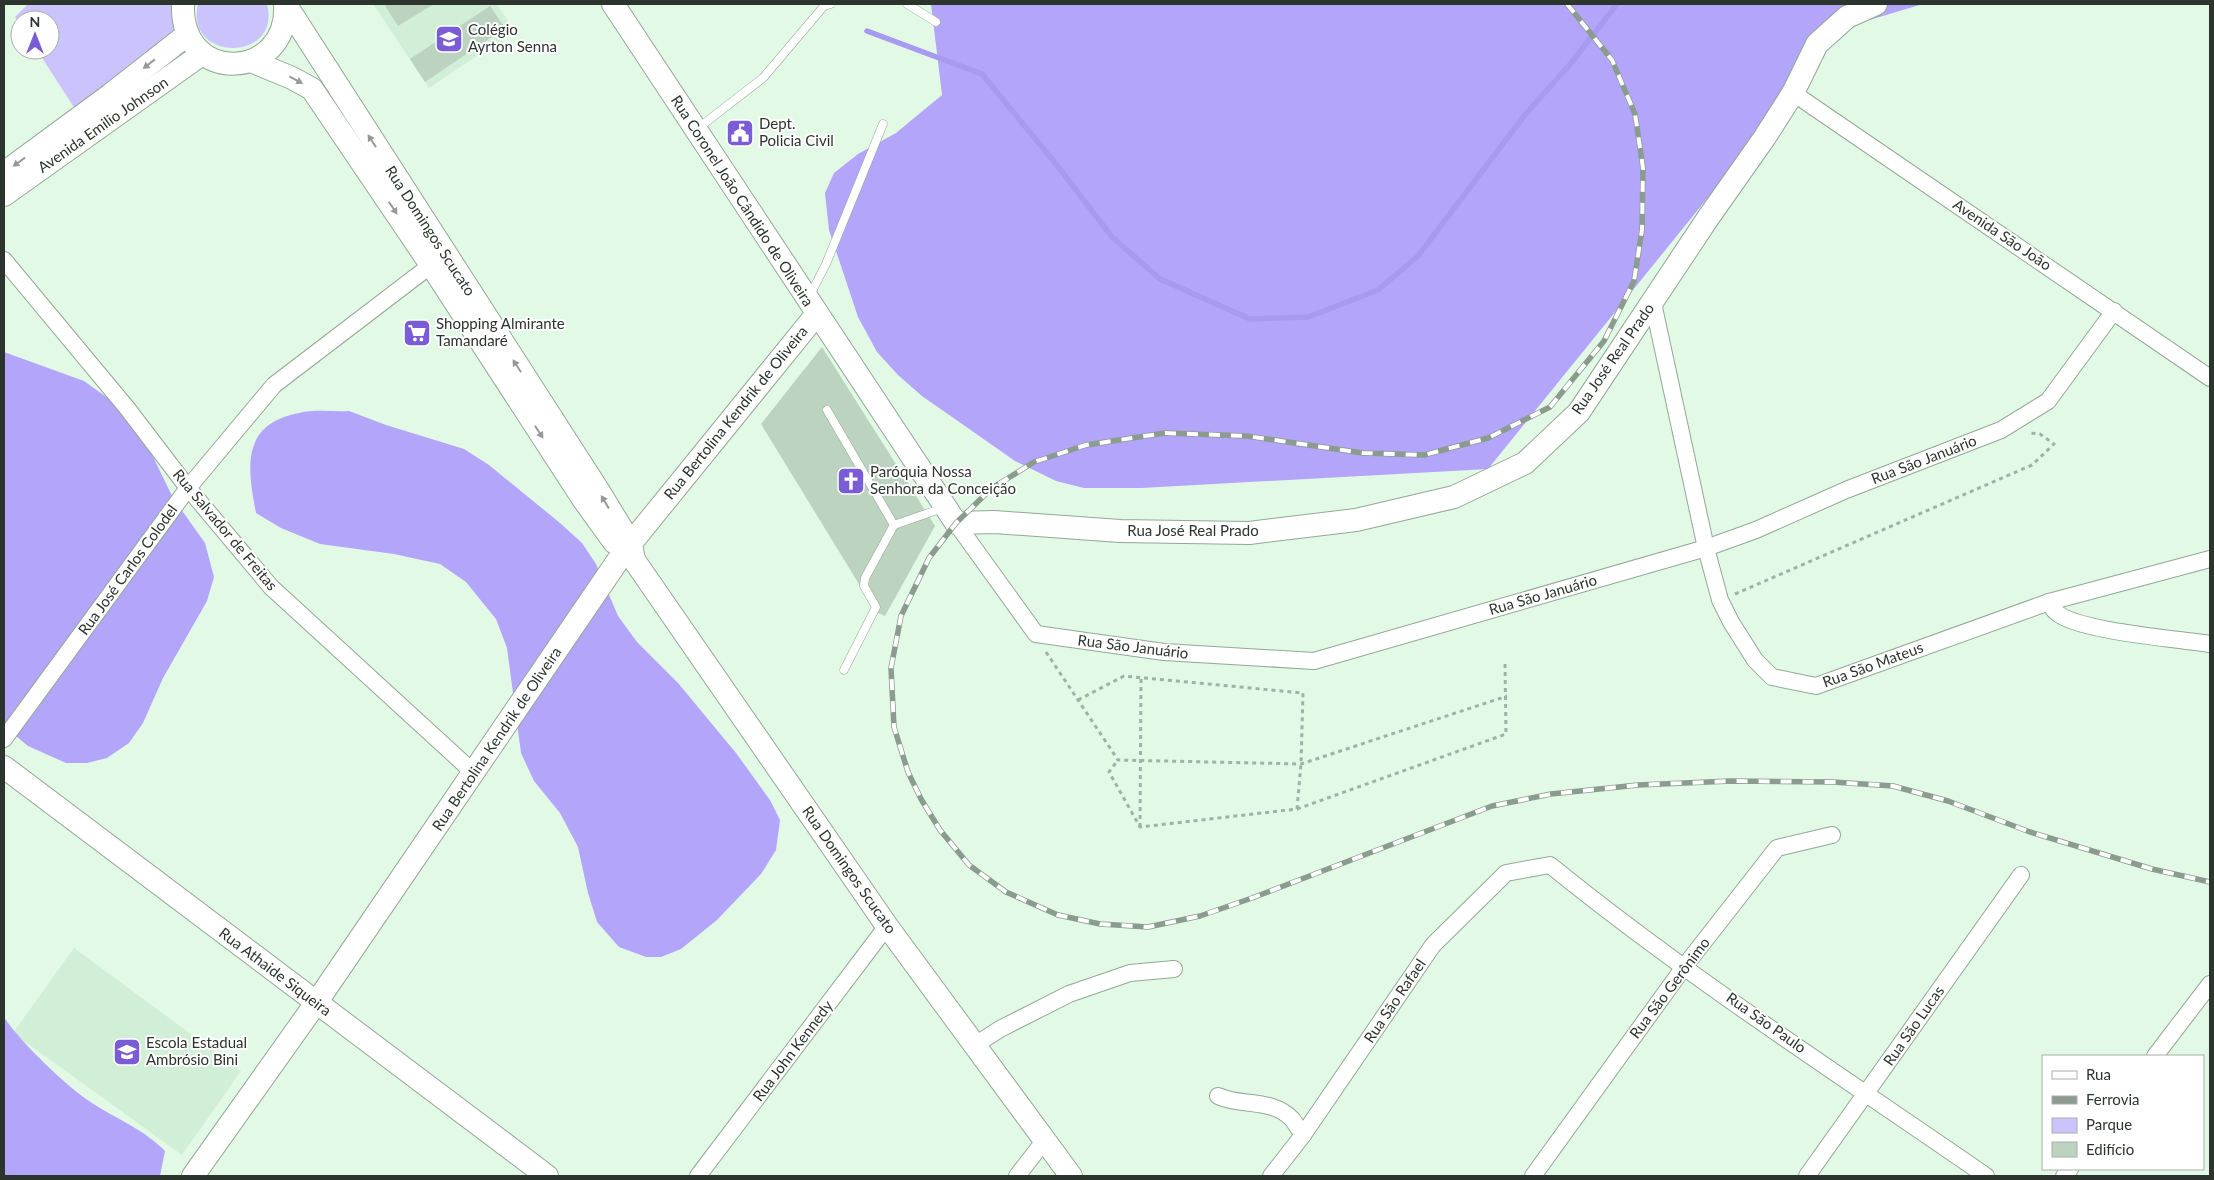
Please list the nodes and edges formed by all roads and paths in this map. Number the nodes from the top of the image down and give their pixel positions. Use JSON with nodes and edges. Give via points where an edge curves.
{"nodes":[{"id":1,"x":183,"y":4,"type":"edge"},
{"id":2,"x":286,"y":4,"type":"edge"},
{"id":3,"x":613,"y":4,"type":"edge"},
{"id":4,"x":831,"y":4,"type":"edge"},
{"id":5,"x":906,"y":4,"type":"edge"},
{"id":6,"x":1876,"y":4,"type":"edge"},
{"id":7,"x":936,"y":22,"type":"dead end"},
{"id":8,"x":188,"y":34,"type":"junction"},
{"id":9,"x":202,"y":54,"type":"junction"},
{"id":10,"x":251,"y":61,"type":"junction"},
{"id":11,"x":1793,"y":93,"type":"junction"},
{"id":12,"x":883,"y":124,"type":"dead end"},
{"id":13,"x":696,"y":130,"type":"junction"},
{"id":14,"x":4,"y":173,"type":"edge"},
{"id":15,"x":4,"y":195,"type":"edge"},
{"id":16,"x":4,"y":260,"type":"edge"},
{"id":17,"x":438,"y":260,"type":"junction"},
{"id":18,"x":1652,"y":303,"type":"junction"},
{"id":19,"x":812,"y":308,"type":"junction"},
{"id":20,"x":2114,"y":311,"type":"junction"},
{"id":21,"x":2210,"y":378,"type":"edge"},
{"id":22,"x":827,"y":410,"type":"dead end"},
{"id":23,"x":2001,"y":430,"type":"junction"},
{"id":24,"x":188,"y":488,"type":"junction"},
{"id":25,"x":950,"y":515,"type":"junction"},
{"id":26,"x":894,"y":525,"type":"junction"},
{"id":27,"x":1706,"y":548,"type":"junction"},
{"id":28,"x":629,"y":552,"type":"junction"},
{"id":29,"x":2210,"y":559,"type":"edge"},
{"id":30,"x":1720,"y":600,"type":"junction"},
{"id":31,"x":2049,"y":602,"type":"junction"},
{"id":32,"x":1036,"y":634,"type":"junction"},
{"id":33,"x":2210,"y":644,"type":"edge"},
{"id":34,"x":1505,"y":662,"type":"dead end"},
{"id":35,"x":844,"y":670,"type":"dead end"},
{"id":36,"x":1141,"y":678,"type":"junction"},
{"id":37,"x":1506,"y":696,"type":"junction"},
{"id":38,"x":1078,"y":700,"type":"junction"},
{"id":39,"x":4,"y":739,"type":"edge"},
{"id":40,"x":1118,"y":760,"type":"junction"},
{"id":41,"x":1140,"y":761,"type":"junction"},
{"id":42,"x":1301,"y":764,"type":"junction"},
{"id":43,"x":4,"y":767,"type":"edge"},
{"id":44,"x":474,"y":773,"type":"junction"},
{"id":45,"x":1297,"y":809,"type":"junction"},
{"id":46,"x":1140,"y":827,"type":"junction"},
{"id":47,"x":1832,"y":835,"type":"dead end"},
{"id":48,"x":1550,"y":865,"type":"joint"},
{"id":49,"x":2021,"y":875,"type":"dead end"},
{"id":50,"x":887,"y":926,"type":"junction"},
{"id":51,"x":1684,"y":967,"type":"junction"},
{"id":52,"x":1174,"y":969,"type":"dead end"},
{"id":53,"x":2210,"y":984,"type":"edge"},
{"id":54,"x":316,"y":1003,"type":"junction"},
{"id":55,"x":975,"y":1045,"type":"junction"},
{"id":56,"x":2156,"y":1055,"type":"edge"},
{"id":57,"x":1867,"y":1093,"type":"junction"},
{"id":58,"x":1218,"y":1096,"type":"dead end"},
{"id":59,"x":1303,"y":1136,"type":"junction"},
{"id":60,"x":1045,"y":1140,"type":"junction"},
{"id":61,"x":1279,"y":1173,"type":"edge"},
{"id":62,"x":193,"y":1176,"type":"edge"},
{"id":63,"x":547,"y":1176,"type":"edge"},
{"id":64,"x":698,"y":1176,"type":"edge"},
{"id":65,"x":1017,"y":1176,"type":"edge"},
{"id":66,"x":1071,"y":1176,"type":"edge"},
{"id":67,"x":1533,"y":1176,"type":"edge"},
{"id":68,"x":1807,"y":1176,"type":"edge"},
{"id":69,"x":1986,"y":1176,"type":"edge"}],
"edges":[{"from":1,"to":8,"type":"street","via":[[183,20]]},
{"from":2,"to":10,"type":"street","via":[[285,22],[278,39]]},
{"from":17,"to":2,"type":"street","name":"Rua Domingos Scucato","one_way":true},
{"from":3,"to":13,"type":"street","name":"Rua Coronel João Cândido de Oliveira"},
{"from":4,"to":13,"type":"lane","via":[[824,6],[763,78]]},
{"from":5,"to":7,"type":"lane"},
{"from":6,"to":11,"type":"street","name":"Rua José Real Prado","via":[[1847,17],[1816,44]]},
{"from":8,"to":9,"type":"street"},
{"from":8,"to":14,"type":"street","name":"Avenida Emilio Johnson","one_way":true},
{"from":9,"to":10,"type":"street","via":[[226,63]]},
{"from":9,"to":15,"type":"street","name":"Avenida Emilio Johnson"},
{"from":10,"to":17,"type":"street","name":"Rua Domingos Scucato","one_way":true,"via":[[312,89]]},
{"from":11,"to":18,"type":"street","name":"Rua José Real Prado"},
{"from":11,"to":20,"type":"street","name":"Avenida São João"},
{"from":12,"to":19,"type":"lane","via":[[826,264]]},
{"from":13,"to":19,"type":"street","name":"Rua Coronel João Cândido de Oliveira"},
{"from":16,"to":24,"type":"street","name":"Rua Salvador de Freitas","via":[[127,408]]},
{"from":17,"to":24,"type":"street","name":"Rua José Carlos Colodel","via":[[274,385]]},
{"from":17,"to":28,"type":"street","name":"Rua Domingos Scucato","via":[[598,490]]},
{"from":18,"to":25,"type":"street","name":"Rua José Real Prado","via":[[1579,412],[1525,463],[1454,496],[1356,520],[1249,533],[1120,531],[994,522]]},
{"from":18,"to":27,"type":"street","name":"Rua São Mateus"},
{"from":19,"to":25,"type":"street","name":"Rua Coronel João Cândido de Oliveira"},
{"from":19,"to":28,"type":"street","name":"Rua Bertolina Kendrik de Oliveira"},
{"from":20,"to":21,"type":"street","name":"Avenida São João"},
{"from":20,"to":23,"type":"street","name":"Rua São Januário","via":[[2048,401]]},
{"from":22,"to":26,"type":"lane"},
{"from":23,"to":27,"type":"street","name":"Rua São Januário"},
{"from":23,"to":30,"type":"path","via":[[2040,434],[2054,444],[2032,465]]},
{"from":24,"to":39,"type":"street","name":"Rua José Carlos Colodel"},
{"from":24,"to":44,"type":"street","name":"Rua Salvador de Freitas","via":[[271,587]]},
{"from":25,"to":26,"type":"lane"},
{"from":25,"to":32,"type":"street"},
{"from":26,"to":35,"type":"lane","via":[[865,578],[864,586],[876,607]]},
{"from":27,"to":30,"type":"street","name":"Rua São Mateus"},
{"from":27,"to":32,"type":"street","name":"Rua São Januário","via":[[1314,661],[1164,652]]},
{"from":28,"to":44,"type":"street","name":"Rua Bertolina Kendrik de Oliveira"},
{"from":28,"to":50,"type":"street","name":"Rua Domingos Scucato"},
{"from":29,"to":31,"type":"street","name":"Rua São Mateus"},
{"from":30,"to":31,"type":"street","name":"Rua São Mateus","via":[[1755,660],[1772,677],[1816,686]]},
{"from":31,"to":33,"type":"street","via":[[2056,612],[2073,622]]},
{"from":32,"to":38,"type":"path"},
{"from":34,"to":37,"type":"path"},
{"from":36,"to":38,"type":"path","via":[[1124,676]]},
{"from":36,"to":41,"type":"path"},
{"from":36,"to":42,"type":"path","via":[[1302,693]]},
{"from":37,"to":42,"type":"path"},
{"from":37,"to":45,"type":"path","via":[[1506,734]]},
{"from":38,"to":40,"type":"path"},
{"from":40,"to":41,"type":"path"},
{"from":40,"to":46,"type":"path","via":[[1109,772]]},
{"from":41,"to":42,"type":"path"},
{"from":41,"to":46,"type":"path"},
{"from":42,"to":45,"type":"path"},
{"from":43,"to":54,"type":"street","name":"Rua Athaide Siqueira"},
{"from":44,"to":54,"type":"street","name":"Rua Bertolina Kendrik de Oliveira"},
{"from":45,"to":46,"type":"path"},
{"from":47,"to":51,"type":"street","name":"Rua São Gerônimo","via":[[1776,848]]},
{"from":48,"to":51,"type":"street","name":"Rua São Paulo"},
{"from":48,"to":59,"type":"street","name":"Rua São Rafael","via":[[1506,873],[1433,944]]},
{"from":49,"to":57,"type":"street","name":"Rua São Lucas"},
{"from":50,"to":55,"type":"street","name":"Rua Domingos Scucato"},
{"from":50,"to":64,"type":"street","name":"Rua John Kennedy"},
{"from":51,"to":57,"type":"street","name":"Rua São Paulo"},
{"from":51,"to":67,"type":"street","name":"Rua São Gerônimo"},
{"from":52,"to":55,"type":"street","via":[[1130,973],[1069,994]]},
{"from":53,"to":56,"type":"street"},
{"from":54,"to":62,"type":"street","name":"Rua Bertolina Kendrik de Oliveira"},
{"from":54,"to":63,"type":"street","name":"Rua Athaide Siqueira"},
{"from":55,"to":60,"type":"street","name":"Rua Domingos Scucato"},
{"from":57,"to":68,"type":"street","name":"Rua São Lucas"},
{"from":57,"to":69,"type":"street","name":"Rua São Paulo"},
{"from":58,"to":59,"type":"street","via":[[1274,1106],[1291,1118]]},
{"from":59,"to":61,"type":"street","name":"Rua São Rafael"},
{"from":60,"to":65,"type":"street"},
{"from":60,"to":66,"type":"street","name":"Rua Domingos Scucato"}]}
